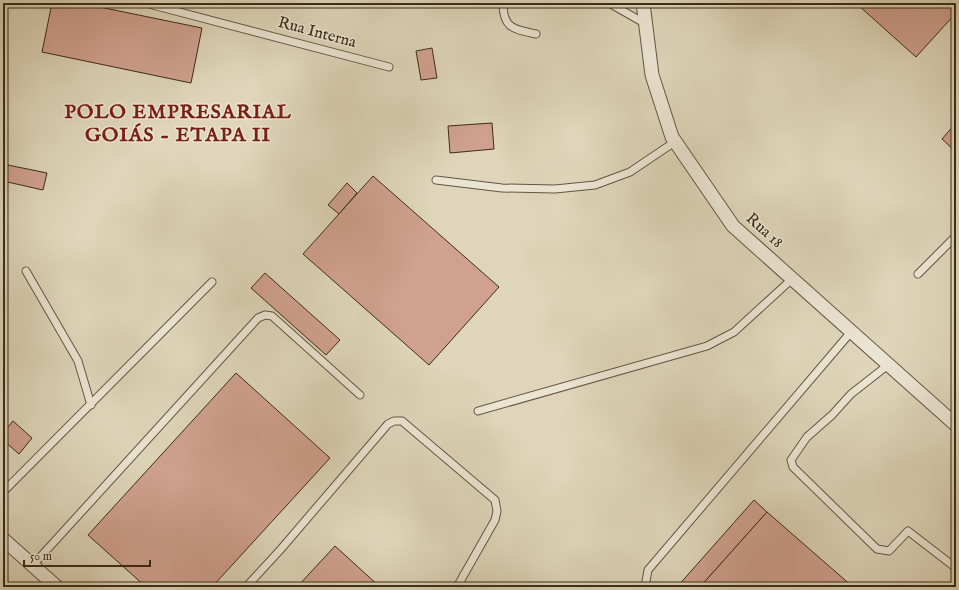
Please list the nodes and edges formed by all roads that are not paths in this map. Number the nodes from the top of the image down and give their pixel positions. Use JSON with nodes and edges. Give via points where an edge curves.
{"nodes":[{"id":1,"x":145,"y":3,"type":"edge"},
{"id":2,"x":503,"y":3,"type":"edge"},
{"id":3,"x":609,"y":3,"type":"edge"},
{"id":4,"x":643,"y":3,"type":"edge"},
{"id":5,"x":646,"y":24,"type":"junction"},
{"id":6,"x":536,"y":34,"type":"dead end"},
{"id":7,"x":389,"y":67,"type":"dead end"},
{"id":8,"x":676,"y":141,"type":"junction"},
{"id":9,"x":436,"y":180,"type":"dead end"},
{"id":10,"x":956,"y":236,"type":"edge"},
{"id":11,"x":26,"y":272,"type":"dead end"},
{"id":12,"x":918,"y":274,"type":"dead end"},
{"id":13,"x":792,"y":279,"type":"junction"},
{"id":14,"x":212,"y":282,"type":"dead end"},
{"id":15,"x":851,"y":332,"type":"junction"},
{"id":16,"x":888,"y":365,"type":"junction"},
{"id":17,"x":360,"y":395,"type":"dead end"},
{"id":18,"x":91,"y":405,"type":"junction"},
{"id":19,"x":478,"y":411,"type":"dead end"},
{"id":20,"x":956,"y":425,"type":"edge"},
{"id":21,"x":3,"y":492,"type":"edge"},
{"id":22,"x":3,"y":539,"type":"edge"},
{"id":23,"x":33,"y":565,"type":"junction"},
{"id":24,"x":956,"y":568,"type":"edge"},
{"id":25,"x":57,"y":587,"type":"edge"},
{"id":26,"x":246,"y":587,"type":"edge"},
{"id":27,"x":457,"y":587,"type":"edge"},
{"id":28,"x":645,"y":587,"type":"edge"}],
"edges":[{"from":1,"to":7,"type":"lane","name":"Rua Interna"},
{"from":2,"to":6,"type":"lane","via":[[503,14],[509,26],[514,30]]},
{"from":3,"to":5,"type":"lane"},
{"from":4,"to":5,"type":"street","name":"Rua 18"},
{"from":5,"to":8,"type":"street","name":"Rua 18","via":[[652,75],[672,137]]},
{"from":8,"to":9,"type":"lane","via":[[630,172],[595,185],[555,189],[502,188]]},
{"from":8,"to":13,"type":"street","name":"Rua 18","via":[[733,226]]},
{"from":10,"to":12,"type":"lane"},
{"from":11,"to":18,"type":"lane","via":[[78,361]]},
{"from":13,"to":15,"type":"street","name":"Rua 18"},
{"from":13,"to":19,"type":"lane","via":[[734,332],[707,346]]},
{"from":14,"to":18,"type":"lane"},
{"from":15,"to":16,"type":"street","name":"Rua 18"},
{"from":15,"to":28,"type":"lane","via":[[648,570]]},
{"from":16,"to":20,"type":"street","name":"Rua 18"},
{"from":16,"to":24,"type":"lane","via":[[851,394],[808,437],[791,460],[793,467],[877,549],[889,551],[908,531]]},
{"from":17,"to":23,"type":"lane","via":[[272,316],[264,315],[258,318]]},
{"from":18,"to":21,"type":"lane"},
{"from":22,"to":23,"type":"street"},
{"from":23,"to":25,"type":"street"},
{"from":26,"to":27,"type":"lane","via":[[388,424],[394,421],[402,421],[495,500],[495,520]]}]}
